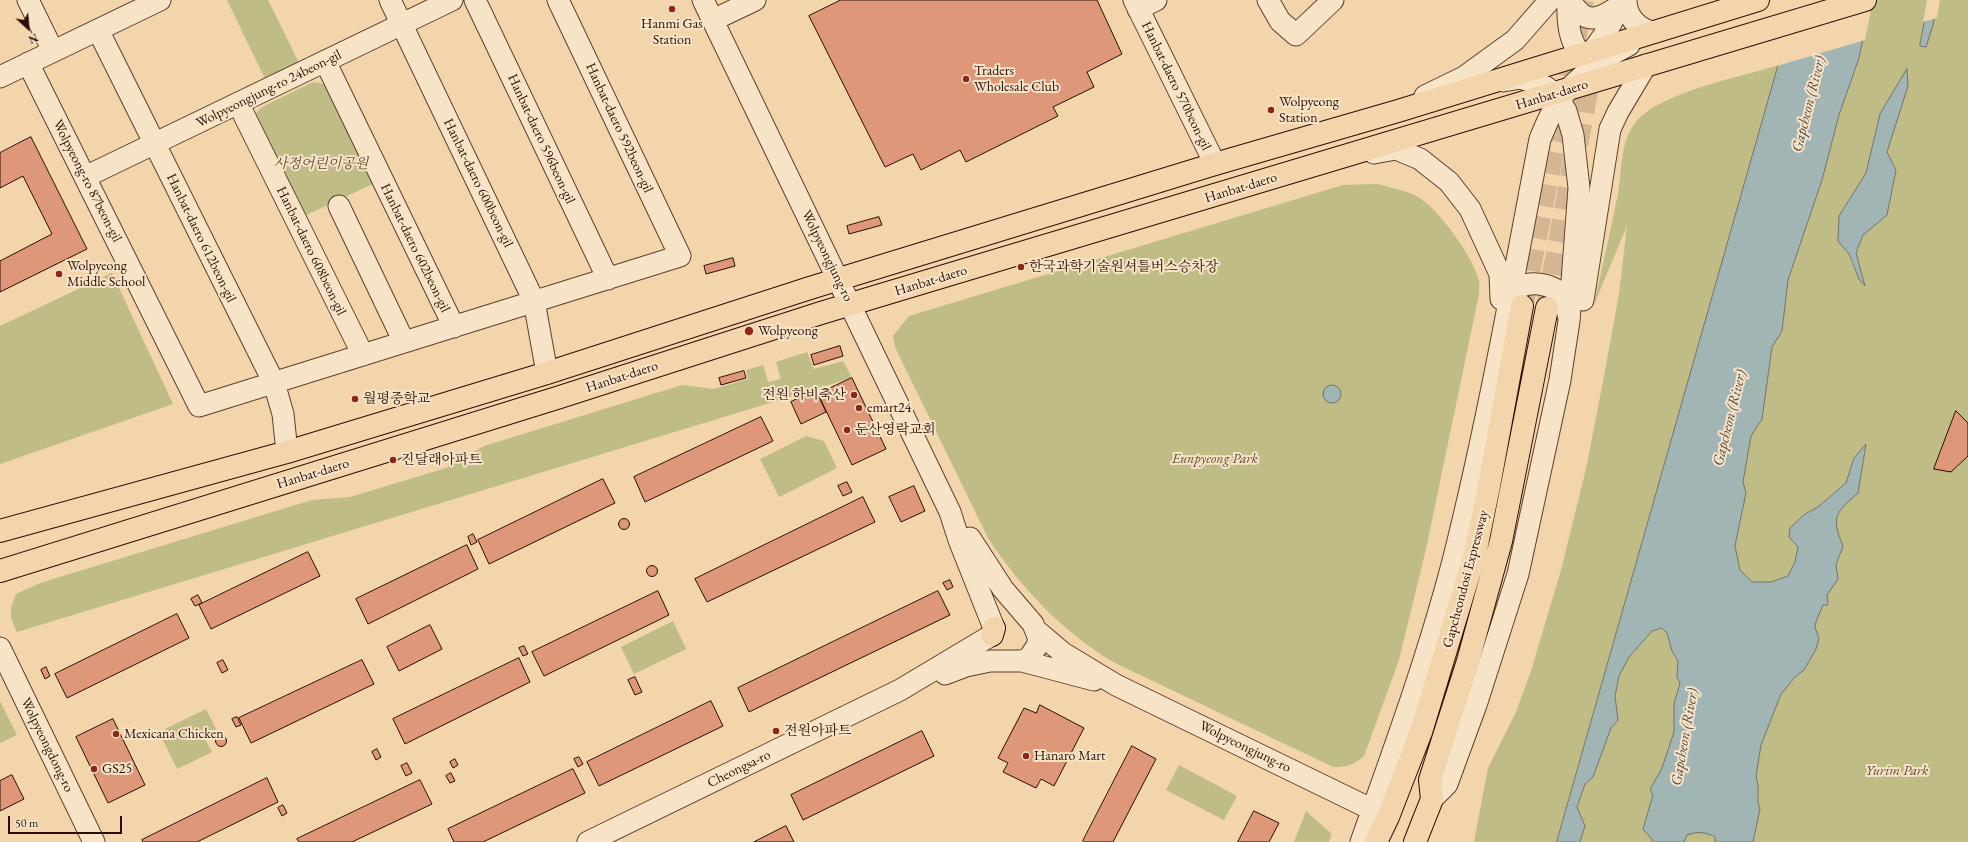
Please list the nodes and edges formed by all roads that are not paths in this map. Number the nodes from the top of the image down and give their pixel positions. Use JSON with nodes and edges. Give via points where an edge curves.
{"nodes":[{"id":1,"x":28,"y":0,"type":"edge"},
{"id":2,"x":160,"y":0,"type":"edge"},
{"id":3,"x":390,"y":0,"type":"edge"},
{"id":4,"x":452,"y":0,"type":"edge"},
{"id":5,"x":475,"y":0,"type":"edge"},
{"id":6,"x":558,"y":0,"type":"edge"},
{"id":7,"x":703,"y":0,"type":"edge"},
{"id":8,"x":755,"y":0,"type":"edge"},
{"id":9,"x":1268,"y":0,"type":"edge"},
{"id":10,"x":1333,"y":0,"type":"edge"},
{"id":11,"x":1550,"y":0,"type":"edge"},
{"id":12,"x":1569,"y":0,"type":"edge"},
{"id":13,"x":1758,"y":0,"type":"edge"},
{"id":14,"x":1865,"y":0,"type":"edge"},
{"id":15,"x":1622,"y":2,"type":"edge"},
{"id":16,"x":1142,"y":3,"type":"edge"},
{"id":17,"x":713,"y":20,"type":"junction"},
{"id":18,"x":401,"y":24,"type":"junction"},
{"id":19,"x":98,"y":30,"type":"junction"},
{"id":20,"x":1654,"y":31,"type":"junction"},
{"id":21,"x":53,"y":52,"type":"junction"},
{"id":22,"x":1588,"y":57,"type":"junction"},
{"id":23,"x":325,"y":62,"type":"junction"},
{"id":24,"x":28,"y":63,"type":"junction"},
{"id":25,"x":1643,"y":66,"type":"junction"},
{"id":26,"x":0,"y":77,"type":"edge"},
{"id":27,"x":1489,"y":83,"type":"junction"},
{"id":28,"x":1557,"y":93,"type":"junction"},
{"id":29,"x":238,"y":103,"type":"junction"},
{"id":30,"x":1398,"y":111,"type":"junction"},
{"id":31,"x":154,"y":144,"type":"junction"},
{"id":32,"x":1332,"y":160,"type":"junction"},
{"id":33,"x":1215,"y":164,"type":"junction"},
{"id":34,"x":85,"y":177,"type":"junction"},
{"id":35,"x":339,"y":206,"type":"dead end"},
{"id":36,"x":608,"y":279,"type":"junction"},
{"id":37,"x":838,"y":279,"type":"junction"},
{"id":38,"x":534,"y":302,"type":"junction"},
{"id":39,"x":1515,"y":303,"type":"junction"},
{"id":40,"x":850,"y":304,"type":"junction"},
{"id":41,"x":1547,"y":308,"type":"tunnel mouth"},
{"id":42,"x":1569,"y":321,"type":"junction"},
{"id":43,"x":454,"y":327,"type":"junction"},
{"id":44,"x":1502,"y":335,"type":"junction"},
{"id":45,"x":404,"y":342,"type":"junction"},
{"id":46,"x":363,"y":355,"type":"junction"},
{"id":47,"x":547,"y":373,"type":"junction"},
{"id":48,"x":274,"y":383,"type":"junction"},
{"id":49,"x":287,"y":452,"type":"junction"},
{"id":50,"x":950,"y":512,"type":"junction"},
{"id":51,"x":0,"y":531,"type":"edge"},
{"id":52,"x":0,"y":571,"type":"edge"},
{"id":53,"x":1032,"y":625,"type":"junction"},
{"id":54,"x":993,"y":632,"type":"junction"},
{"id":55,"x":0,"y":648,"type":"edge"},
{"id":56,"x":1014,"y":661,"type":"junction"},
{"id":57,"x":911,"y":684,"type":"junction"},
{"id":58,"x":1116,"y":685,"type":"junction"},
{"id":59,"x":1432,"y":799,"type":"junction"},
{"id":60,"x":1373,"y":810,"type":"junction"},
{"id":61,"x":94,"y":842,"type":"edge"},
{"id":62,"x":588,"y":842,"type":"edge"},
{"id":63,"x":1361,"y":842,"type":"edge"},
{"id":64,"x":1376,"y":842,"type":"edge"},
{"id":65,"x":1415,"y":842,"type":"edge"}],
"edges":[{"from":1,"to":21,"type":"street"},
{"from":2,"to":19,"type":"street"},
{"from":3,"to":18,"type":"street","name":"Hanbat-daero 600beon-gil"},
{"from":4,"to":18,"type":"street","name":"Wolpyeongjung-ro 24beon-gil"},
{"from":5,"to":36,"type":"street","name":"Hanbat-daero 596beon-gil"},
{"from":6,"to":36,"type":"street","name":"Hanbat-daero 592beon-gil","via":[[680,256]]},
{"from":7,"to":17,"type":"street","name":"Wolpyeongjung-ro"},
{"from":8,"to":17,"type":"street"},
{"from":9,"to":10,"type":"street","via":[[1280,21],[1296,35]]},
{"from":11,"to":30,"type":"street","via":[[1515,40],[1464,76]]},
{"from":12,"to":15,"type":"street","via":[[1583,17],[1591,18],[1600,17]]},
{"from":12,"to":22,"type":"street","via":[[1570,31],[1576,49]]},
{"from":13,"to":20,"type":"main road"},
{"from":14,"to":25,"type":"main road","name":"Hanbat-daero"},
{"from":15,"to":20,"type":"street","via":[[1627,13],[1643,30]]},
{"from":15,"to":22,"type":"street","via":[[1610,26]]},
{"from":16,"to":33,"type":"street","name":"Hanbat-daero 570beon-gil"},
{"from":17,"to":37,"type":"street","name":"Wolpyeongjung-ro"},
{"from":18,"to":23,"type":"street","name":"Wolpyeongjung-ro 24beon-gil"},
{"from":18,"to":38,"type":"street","name":"Hanbat-daero 600beon-gil"},
{"from":19,"to":21,"type":"street"},
{"from":19,"to":31,"type":"street","name":"Hanbat-daero 612beon-gil"},
{"from":20,"to":22,"type":"main road"},
{"from":21,"to":24,"type":"street"},
{"from":22,"to":25,"type":"street"},
{"from":22,"to":27,"type":"main road"},
{"from":22,"to":28,"type":"street"},
{"from":23,"to":29,"type":"street","name":"Wolpyeongjung-ro 24beon-gil"},
{"from":23,"to":43,"type":"street","name":"Hanbat-daero 602beon-gil"},
{"from":24,"to":26,"type":"street"},
{"from":24,"to":34,"type":"street","name":"Wolpyeong-ro 87beon-gil"},
{"from":25,"to":28,"type":"main road","name":"Hanbat-daero"},
{"from":25,"to":42,"type":"street","via":[[1610,129],[1581,309]]},
{"from":27,"to":28,"type":"street","via":[[1520,78]]},
{"from":27,"to":30,"type":"main road"},
{"from":28,"to":32,"type":"main road","name":"Hanbat-daero"},
{"from":28,"to":39,"type":"street","via":[[1540,139]]},
{"from":28,"to":42,"type":"street","via":[[1574,134],[1579,188]]},
{"from":29,"to":31,"type":"street","name":"Wolpyeongjung-ro 24beon-gil"},
{"from":29,"to":46,"type":"street","name":"Hanbat-daero 608beon-gil"},
{"from":30,"to":33,"type":"main road","name":"Hanbat-daero"},
{"from":31,"to":34,"type":"street","name":"Wolpyeongjung-ro 24beon-gil"},
{"from":31,"to":48,"type":"street","name":"Hanbat-daero 612beon-gil"},
{"from":32,"to":40,"type":"main road","name":"Hanbat-daero"},
{"from":32,"to":44,"type":"street","via":[[1396,149],[1420,159],[1449,182],[1470,209],[1500,274]]},
{"from":33,"to":37,"type":"main road","name":"Hanbat-daero"},
{"from":34,"to":48,"type":"street","name":"Wolpyeong-ro 87beon-gil","via":[[199,406]]},
{"from":35,"to":45,"type":"street"},
{"from":36,"to":38,"type":"street"},
{"from":37,"to":40,"type":"street","name":"Wolpyeongjung-ro"},
{"from":37,"to":47,"type":"main road","name":"Hanbat-daero"},
{"from":38,"to":43,"type":"street"},
{"from":38,"to":47,"type":"street","name":"Hanbat-daero 600beon-gil"},
{"from":39,"to":42,"type":"street","via":[[1519,287],[1533,284],[1558,290],[1565,300]]},
{"from":39,"to":44,"type":"street"},
{"from":39,"to":64,"type":"main road","name":"Gapcheondosi Expressway","via":[[1490,486],[1475,554],[1421,732]]},
{"from":40,"to":50,"type":"street","name":"Wolpyeongjung-ro"},
{"from":40,"to":52,"type":"main road","name":"Hanbat-daero","via":[[545,402]]},
{"from":41,"to":59,"type":"main road","name":"Gapcheondosi Expressway","via":[[1501,541],[1468,661],[1430,780]]},
{"from":42,"to":59,"type":"street","via":[[1560,380],[1518,574],[1476,705],[1447,784]]},
{"from":43,"to":45,"type":"street"},
{"from":44,"to":60,"type":"street","via":[[1453,561],[1411,703]]},
{"from":45,"to":46,"type":"street"},
{"from":46,"to":48,"type":"street"},
{"from":47,"to":49,"type":"main road","name":"Hanbat-daero"},
{"from":48,"to":49,"type":"street","name":"Hanbat-daero 612beon-gil","via":[[282,414]]},
{"from":49,"to":51,"type":"main road","name":"Hanbat-daero"},
{"from":50,"to":53,"type":"street","via":[[1003,589]]},
{"from":50,"to":54,"type":"street"},
{"from":53,"to":54,"type":"street","via":[[1021,616],[1006,617]]},
{"from":53,"to":56,"type":"street","via":[[1038,639],[1034,653]]},
{"from":53,"to":58,"type":"street","via":[[1063,653]]},
{"from":54,"to":56,"type":"street","via":[[995,651]]},
{"from":54,"to":57,"type":"street"},
{"from":55,"to":61,"type":"street","name":"Wolpyeongdong-ro"},
{"from":56,"to":57,"type":"street","via":[[990,661],[966,666],[937,678]]},
{"from":56,"to":58,"type":"street"},
{"from":57,"to":62,"type":"street","name":"Cheongsa-ro"},
{"from":58,"to":60,"type":"street","name":"Wolpyeongjung-ro"},
{"from":59,"to":65,"type":"main road"},
{"from":60,"to":63,"type":"street"}]}
